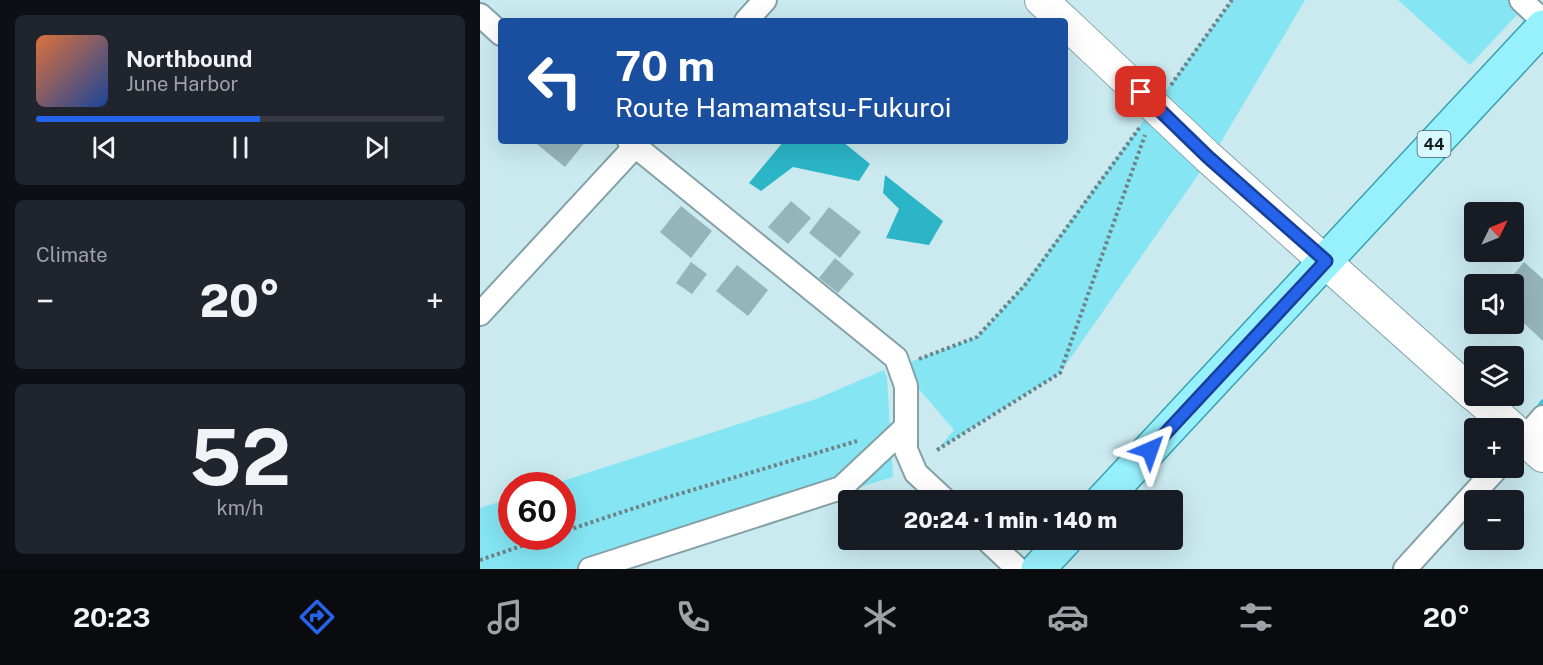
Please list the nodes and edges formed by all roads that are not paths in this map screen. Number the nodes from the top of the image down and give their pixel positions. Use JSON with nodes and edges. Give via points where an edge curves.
{"nodes":[{"id":1,"x":765,"y":0,"type":"edge"},
{"id":2,"x":1041,"y":0,"type":"edge"},
{"id":3,"x":1521,"y":0,"type":"edge"},
{"id":4,"x":480,"y":15,"type":"edge"},
{"id":5,"x":749,"y":18,"type":"edge"},
{"id":6,"x":1061,"y":18,"type":"edge"},
{"id":7,"x":1543,"y":21,"type":"edge"},
{"id":8,"x":1068,"y":25,"type":"edge"},
{"id":9,"x":1543,"y":27,"type":"edge"},
{"id":10,"x":498,"y":31,"type":"edge"},
{"id":11,"x":633,"y":144,"type":"edge"},
{"id":12,"x":635,"y":144,"type":"edge"},
{"id":13,"x":1326,"y":261,"type":"junction"},
{"id":14,"x":480,"y":314,"type":"edge"},
{"id":15,"x":1464,"y":385,"type":"edge"},
{"id":16,"x":1488,"y":406,"type":"edge"},
{"id":17,"x":906,"y":427,"type":"junction"},
{"id":18,"x":1525,"y":437,"type":"edge"},
{"id":19,"x":1488,"y":478,"type":"edge"},
{"id":20,"x":934,"y":490,"type":"edge"},
{"id":21,"x":1112,"y":490,"type":"edge"},
{"id":22,"x":998,"y":550,"type":"edge"},
{"id":23,"x":1056,"y":550,"type":"edge"},
{"id":24,"x":590,"y":569,"type":"edge"},
{"id":25,"x":1018,"y":569,"type":"edge"},
{"id":26,"x":1038,"y":569,"type":"edge"},
{"id":27,"x":1406,"y":569,"type":"edge"}],
"edges":[{"from":1,"to":5,"type":"street"},
{"from":2,"to":6,"type":"main road"},
{"from":3,"to":7,"type":"street"},
{"from":4,"to":10,"type":"street"},
{"from":8,"to":13,"type":"main road","via":[[1208,157]]},
{"from":9,"to":13,"type":"main road","number":"44"},
{"from":11,"to":14,"type":"street"},
{"from":12,"to":17,"type":"street","via":[[896,358],[906,386]]},
{"from":13,"to":15,"type":"main road"},
{"from":13,"to":21,"type":"main road","number":"44"},
{"from":16,"to":18,"type":"main road"},
{"from":17,"to":20,"type":"street","via":[[906,450],[916,473]]},
{"from":17,"to":24,"type":"street","via":[[841,488]]},
{"from":19,"to":27,"type":"street"},
{"from":22,"to":25,"type":"street"},
{"from":23,"to":26,"type":"main road"}]}
